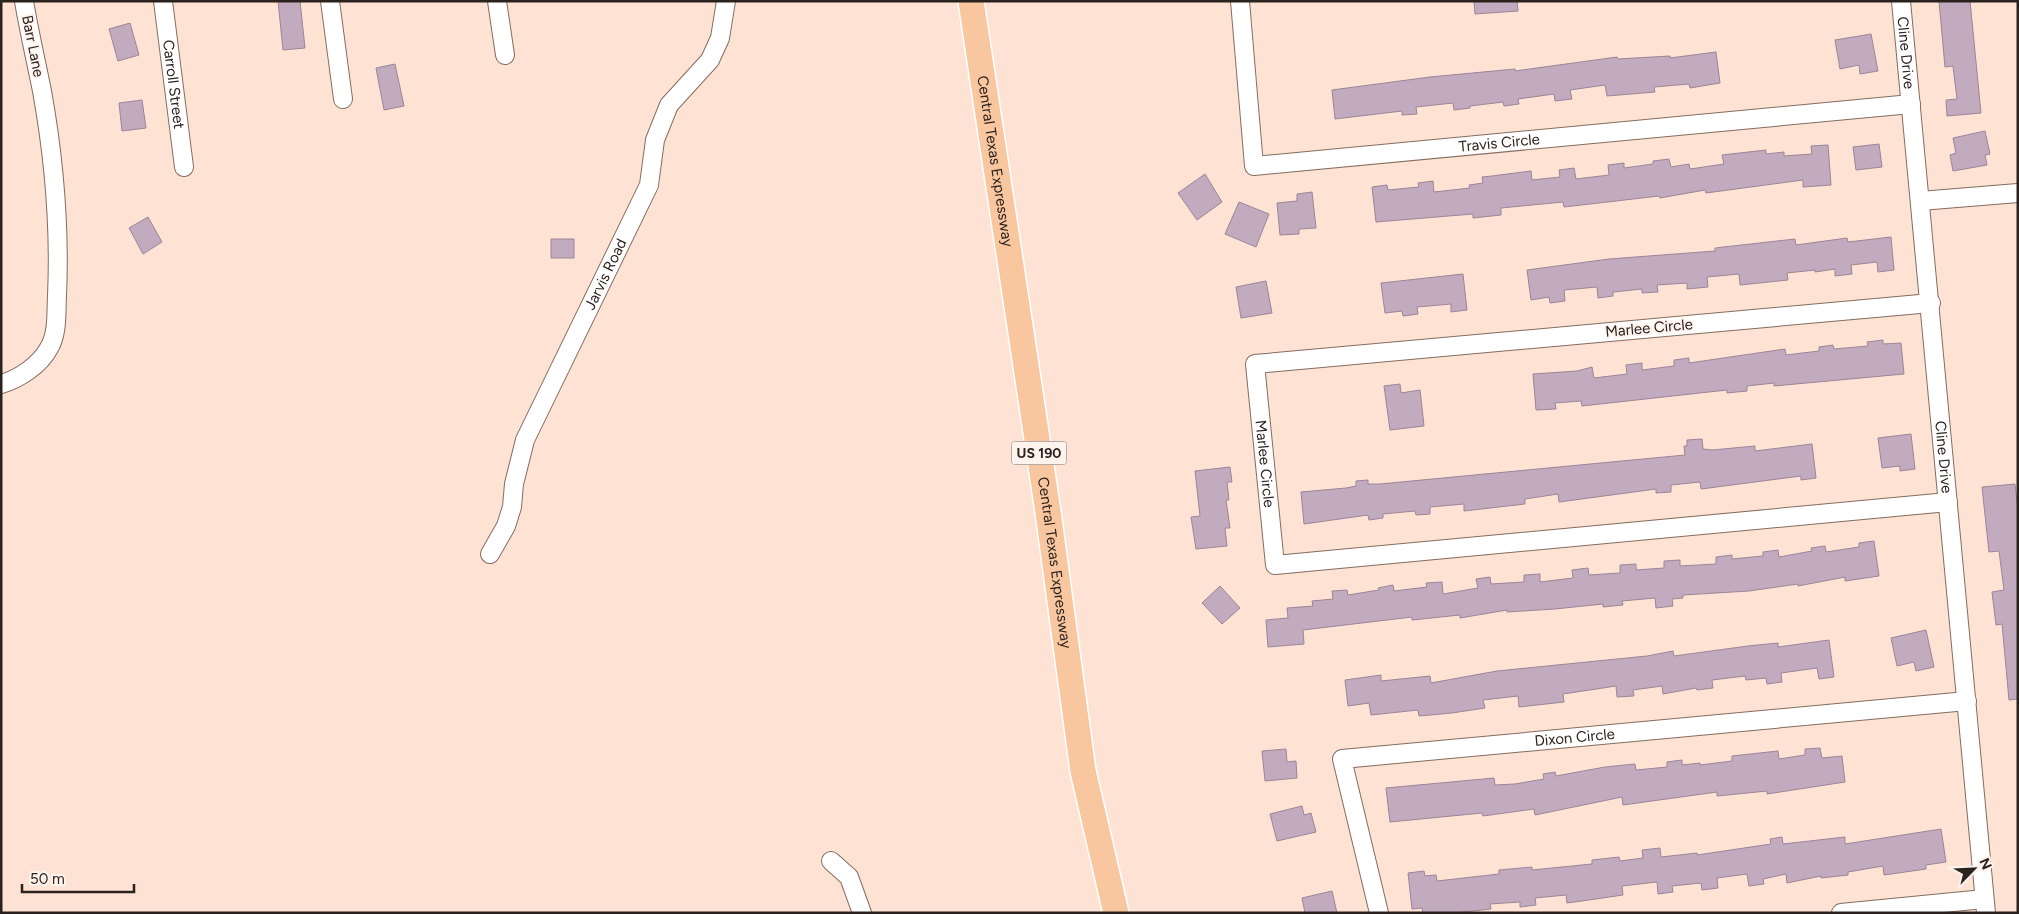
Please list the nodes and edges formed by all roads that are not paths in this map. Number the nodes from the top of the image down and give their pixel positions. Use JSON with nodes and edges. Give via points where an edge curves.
{"nodes":[{"id":1,"x":24,"y":1,"type":"edge"},
{"id":2,"x":163,"y":1,"type":"edge"},
{"id":3,"x":330,"y":1,"type":"edge"},
{"id":4,"x":498,"y":1,"type":"edge"},
{"id":5,"x":726,"y":1,"type":"edge"},
{"id":6,"x":971,"y":1,"type":"edge"},
{"id":7,"x":1240,"y":1,"type":"edge"},
{"id":8,"x":1901,"y":1,"type":"edge"},
{"id":9,"x":505,"y":55,"type":"dead end"},
{"id":10,"x":343,"y":99,"type":"dead end"},
{"id":11,"x":1911,"y":104,"type":"junction"},
{"id":12,"x":184,"y":167,"type":"dead end"},
{"id":13,"x":2018,"y":193,"type":"edge"},
{"id":14,"x":1920,"y":201,"type":"junction"},
{"id":15,"x":1931,"y":303,"type":"junction"},
{"id":16,"x":1,"y":384,"type":"edge"},
{"id":17,"x":1948,"y":502,"type":"junction"},
{"id":18,"x":490,"y":554,"type":"dead end"},
{"id":19,"x":1967,"y":701,"type":"junction"},
{"id":20,"x":832,"y":860,"type":"dead end"},
{"id":21,"x":1985,"y":906,"type":"edge"},
{"id":22,"x":862,"y":913,"type":"edge"},
{"id":23,"x":1116,"y":913,"type":"edge"},
{"id":24,"x":1379,"y":913,"type":"edge"},
{"id":25,"x":1842,"y":913,"type":"edge"}],
"edges":[{"from":1,"to":16,"type":"street","name":"Barr Lane","via":[[34,64],[42,90],[54,182],[58,270],[55,334],[41,360],[27,372]]},
{"from":2,"to":12,"type":"street","name":"Carroll Street"},
{"from":3,"to":10,"type":"street"},
{"from":4,"to":9,"type":"street"},
{"from":5,"to":18,"type":"street","name":"Jarvis Road","via":[[720,38],[710,60],[669,105],[655,140],[649,185],[525,440],[512,507],[506,526]]},
{"from":6,"to":23,"type":"highway","name":"Central Texas Expressway","number":"US 190","via":[[1082,763]]},
{"from":7,"to":11,"type":"street","name":"Travis Circle","via":[[1254,166]]},
{"from":8,"to":11,"type":"street","name":"Cline Drive"},
{"from":11,"to":14,"type":"street","name":"Cline Drive"},
{"from":13,"to":14,"type":"street"},
{"from":14,"to":15,"type":"street","name":"Cline Drive"},
{"from":15,"to":17,"type":"street","name":"Cline Drive"},
{"from":15,"to":17,"type":"street","name":"Marlee Circle","via":[[1255,364],[1275,565]]},
{"from":17,"to":19,"type":"street","name":"Cline Drive"},
{"from":19,"to":21,"type":"street","name":"Cline Drive"},
{"from":19,"to":24,"type":"street","name":"Dixon Circle","via":[[1342,759]]},
{"from":20,"to":22,"type":"street","via":[[849,877]]},
{"from":21,"to":25,"type":"street"}]}
